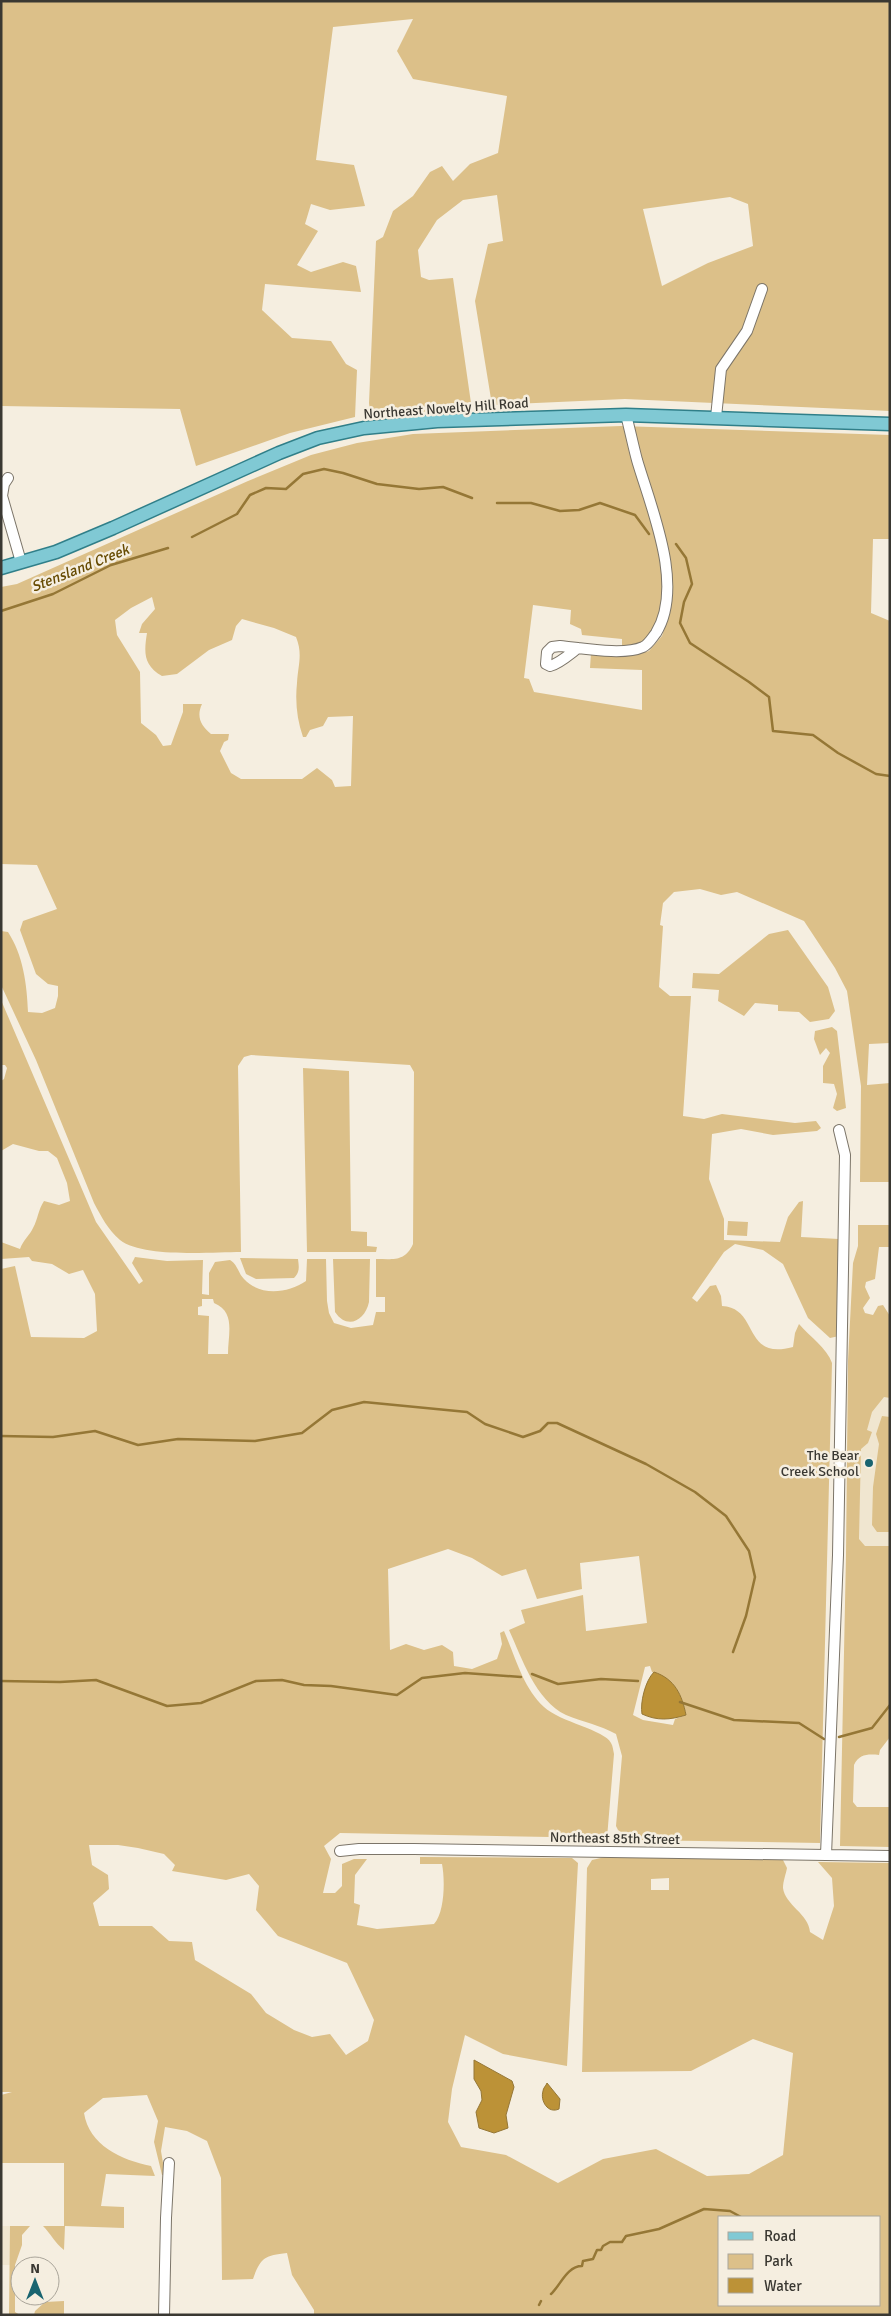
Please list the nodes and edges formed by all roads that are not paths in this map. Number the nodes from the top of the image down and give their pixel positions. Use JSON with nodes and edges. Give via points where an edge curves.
{"nodes":[{"id":1,"x":762,"y":289,"type":"dead end"},
{"id":2,"x":626,"y":415,"type":"junction"},
{"id":3,"x":716,"y":417,"type":"junction"},
{"id":4,"x":890,"y":424,"type":"edge"},
{"id":5,"x":8,"y":478,"type":"dead end"},
{"id":6,"x":21,"y":562,"type":"junction"},
{"id":7,"x":1,"y":568,"type":"edge"},
{"id":8,"x":578,"y":648,"type":"dead end"},
{"id":9,"x":840,"y":1130,"type":"dead end"},
{"id":10,"x":340,"y":1851,"type":"dead end"},
{"id":11,"x":826,"y":1855,"type":"junction"},
{"id":12,"x":890,"y":1856,"type":"edge"},
{"id":13,"x":169,"y":2163,"type":"dead end"},
{"id":14,"x":164,"y":2315,"type":"edge"}],
"edges":[{"from":1,"to":3,"type":"street","via":[[747,331],[721,369]]},
{"from":2,"to":3,"type":"main road","name":"Northeast Novelty Hill Road"},
{"from":2,"to":6,"type":"main road","name":"Northeast Novelty Hill Road","via":[[395,423],[341,432],[279,453],[56,552]]},
{"from":2,"to":8,"type":"street","via":[[662,541],[665,606],[659,627],[643,647],[624,651]]},
{"from":3,"to":4,"type":"main road","name":"Northeast Novelty Hill Road"},
{"from":5,"to":6,"type":"street","via":[[2,496]]},
{"from":6,"to":7,"type":"main road","name":"Northeast Novelty Hill Road"},
{"from":9,"to":11,"type":"street","via":[[845,1172],[838,1555]]},
{"from":10,"to":11,"type":"street","name":"Northeast 85th Street","via":[[359,1848]]},
{"from":11,"to":12,"type":"street","name":"Northeast 85th Street"},
{"from":13,"to":14,"type":"street"}]}
